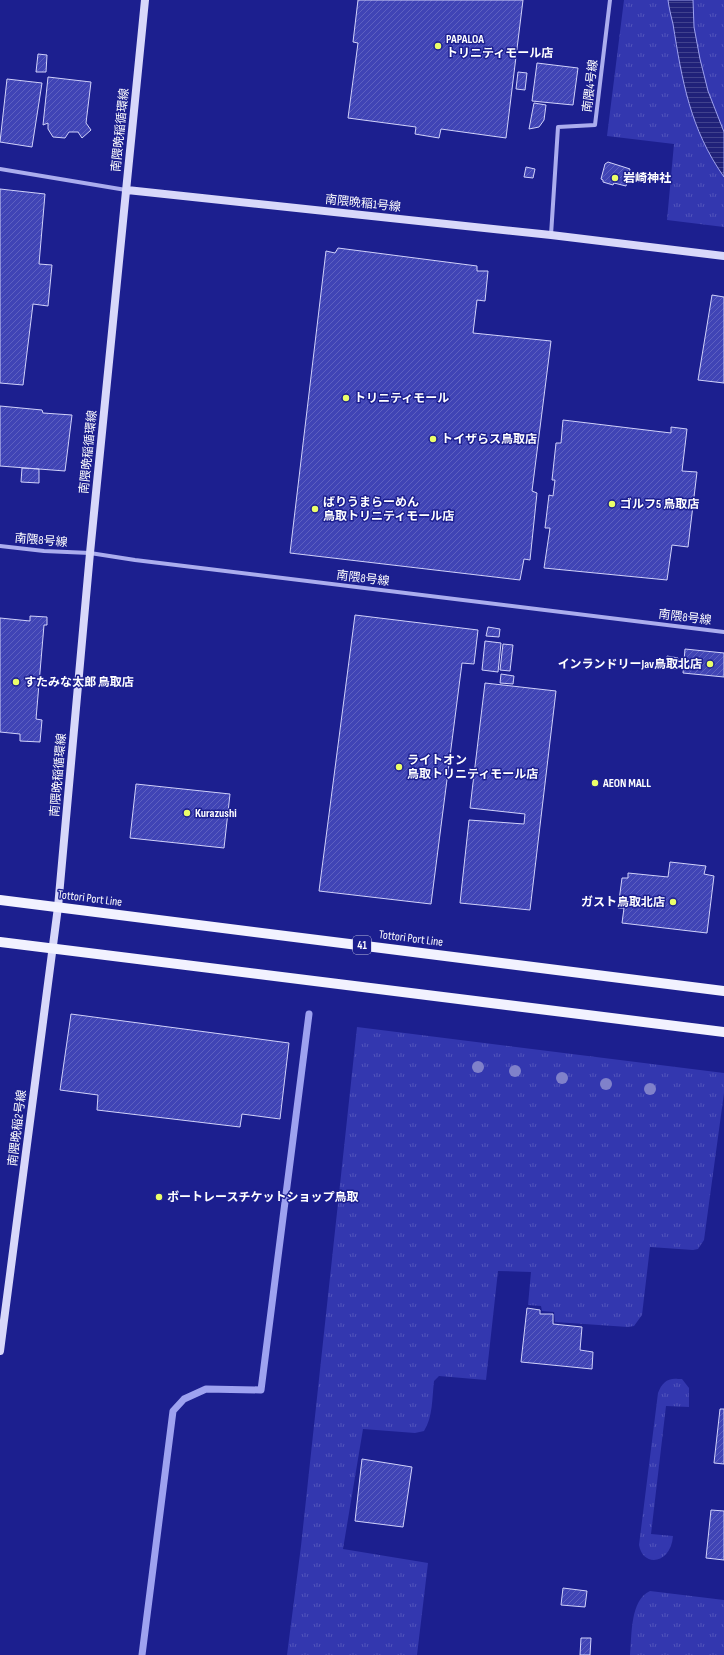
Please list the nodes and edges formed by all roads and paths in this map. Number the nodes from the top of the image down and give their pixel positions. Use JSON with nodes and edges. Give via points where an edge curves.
{"nodes":[{"id":1,"x":145,"y":0,"type":"edge"},
{"id":2,"x":610,"y":0,"type":"edge"},
{"id":3,"x":0,"y":169,"type":"edge"},
{"id":4,"x":127,"y":190,"type":"junction"},
{"id":5,"x":551,"y":235,"type":"junction"},
{"id":6,"x":724,"y":256,"type":"edge"},
{"id":7,"x":0,"y":546,"type":"edge"},
{"id":8,"x":90,"y":553,"type":"junction"},
{"id":9,"x":724,"y":632,"type":"edge"},
{"id":10,"x":0,"y":900,"type":"edge"},
{"id":11,"x":58,"y":907,"type":"junction"},
{"id":12,"x":0,"y":942,"type":"edge"},
{"id":13,"x":53,"y":949,"type":"junction"},
{"id":14,"x":724,"y":991,"type":"edge"},
{"id":15,"x":724,"y":1032,"type":"edge"},
{"id":16,"x":0,"y":1352,"type":"edge"}],
"edges":[{"from":1,"to":4,"type":"street","name":"南隈晩稲循環線"},
{"from":2,"to":5,"type":"street","name":"南隈4号線","via":[[595,125],[558,126]]},
{"from":3,"to":4,"type":"street","name":"南隈晩稲1号線"},
{"from":4,"to":5,"type":"street","name":"南隈晩稲1号線"},
{"from":4,"to":8,"type":"street","name":"南隈晩稲循環線"},
{"from":5,"to":6,"type":"street","name":"南隈晩稲1号線"},
{"from":7,"to":8,"type":"street","name":"南隈8号線"},
{"from":8,"to":9,"type":"street","name":"南隈8号線"},
{"from":8,"to":11,"type":"street","name":"南隈晩稲循環線"},
{"from":10,"to":11,"type":"main road","name":"Tottori Port Line","number":"41"},
{"from":11,"to":13,"type":"street","name":"南隈晩稲2号線"},
{"from":11,"to":14,"type":"main road","name":"Tottori Port Line","number":"41"},
{"from":12,"to":13,"type":"main road"},
{"from":13,"to":15,"type":"main road"},
{"from":13,"to":16,"type":"street","name":"南隈晩稲2号線"}]}
